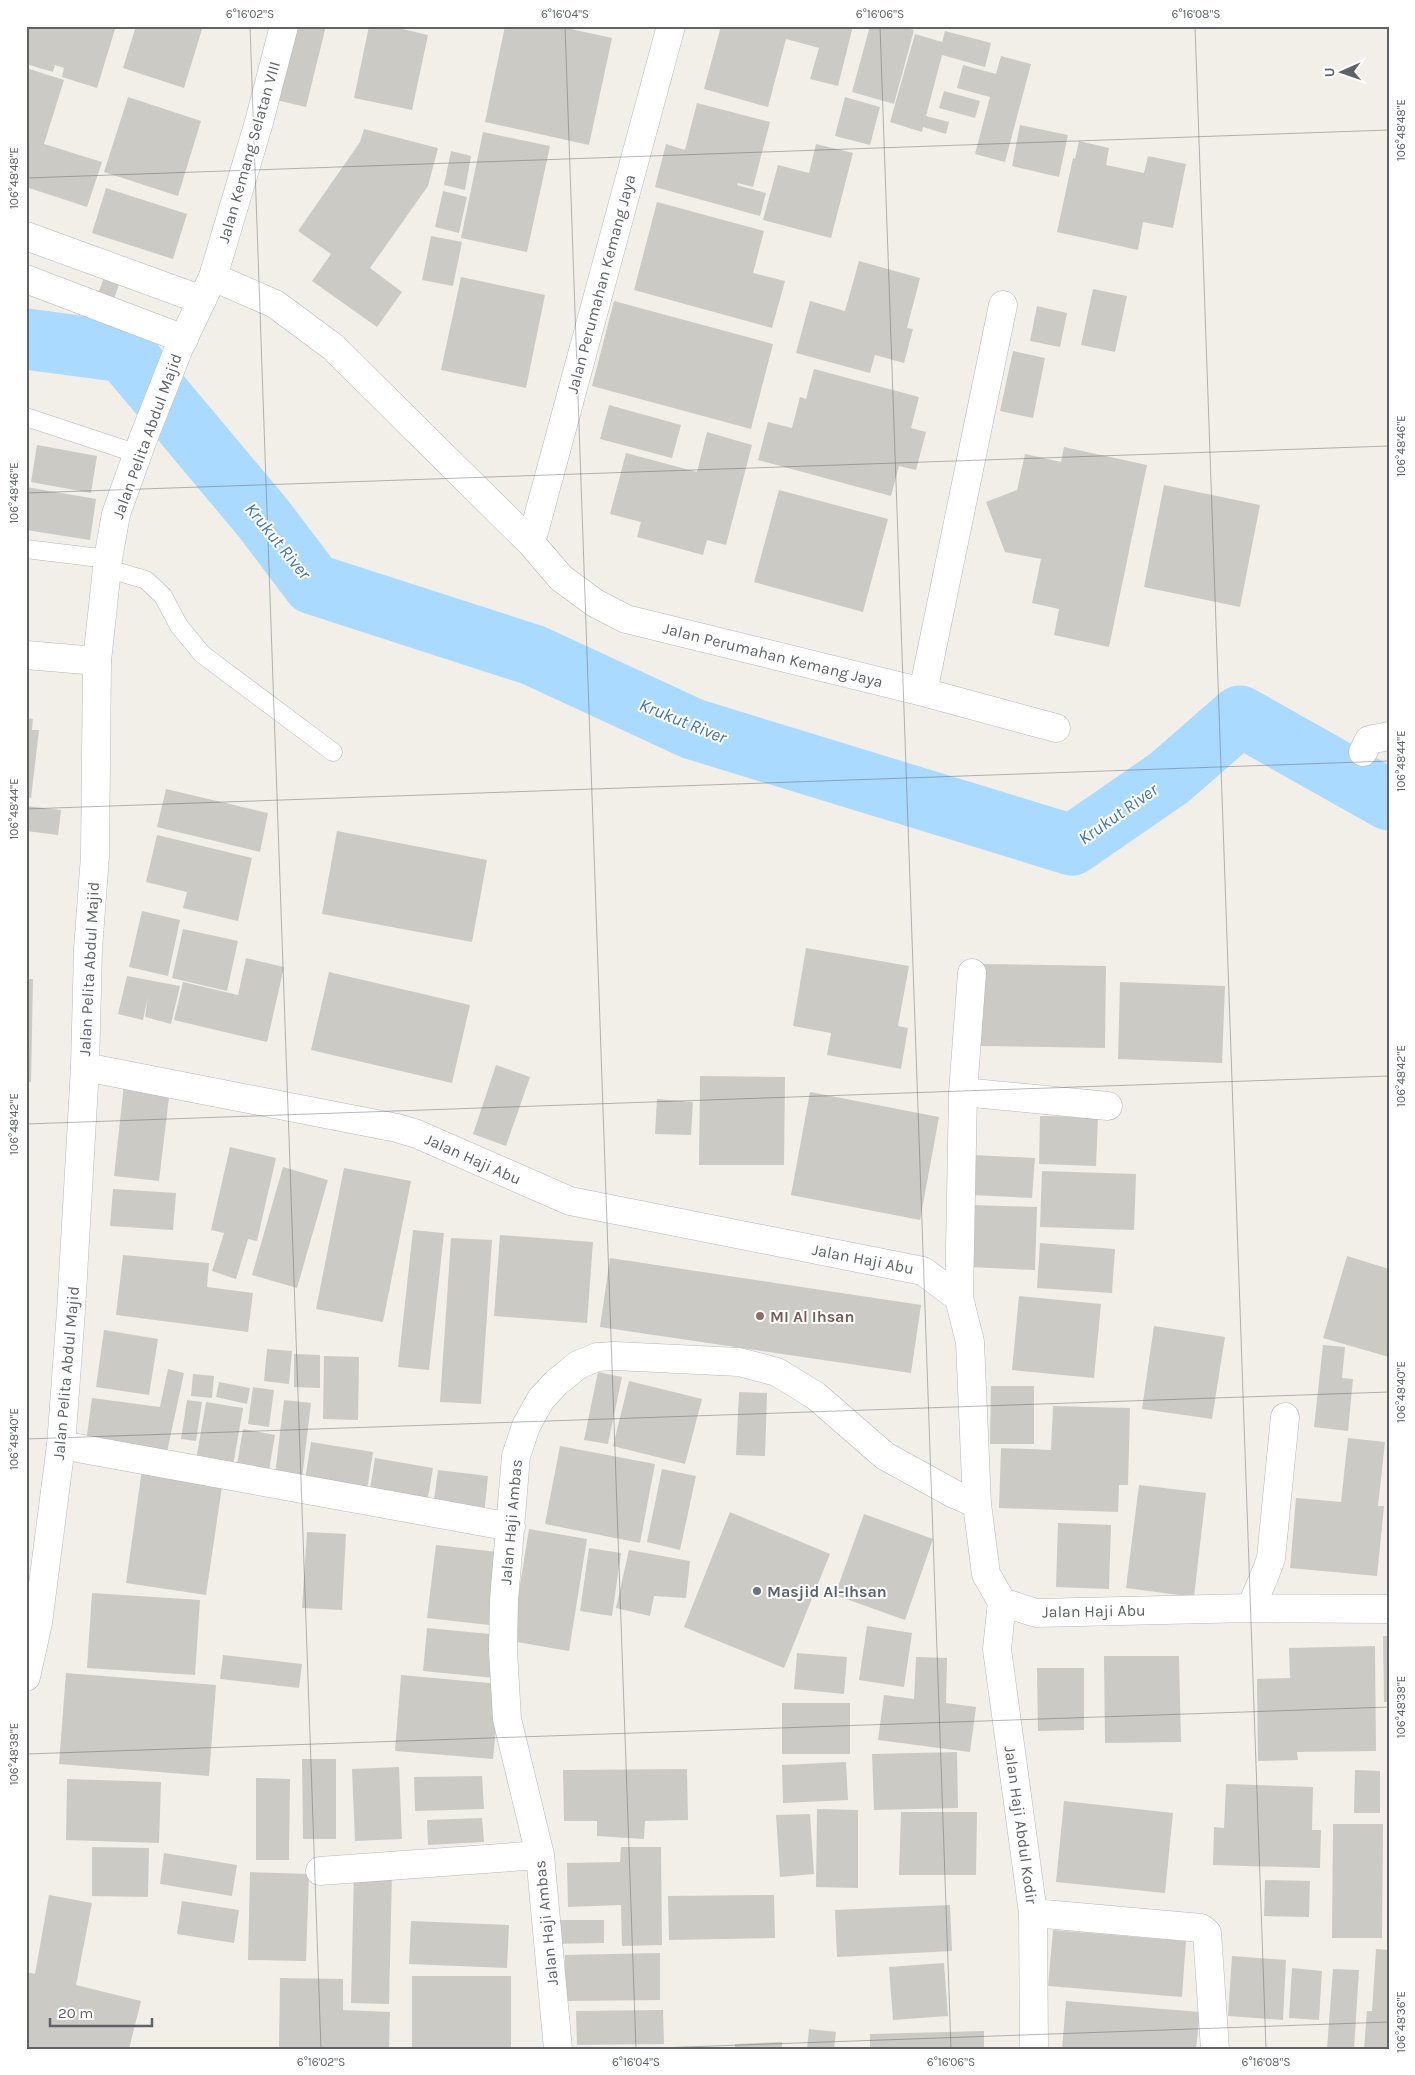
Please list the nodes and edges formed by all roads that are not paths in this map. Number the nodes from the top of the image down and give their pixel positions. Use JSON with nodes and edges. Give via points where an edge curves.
{"nodes":[{"id":1,"x":284,"y":26,"type":"edge"},
{"id":2,"x":671,"y":26,"type":"edge"},
{"id":3,"x":26,"y":236,"type":"edge"},
{"id":4,"x":26,"y":279,"type":"edge"},
{"id":5,"x":208,"y":289,"type":"junction"},
{"id":6,"x":1003,"y":305,"type":"dead end"},
{"id":7,"x":182,"y":344,"type":"junction"},
{"id":8,"x":26,"y":417,"type":"edge"},
{"id":9,"x":141,"y":446,"type":"junction"},
{"id":10,"x":531,"y":542,"type":"junction"},
{"id":11,"x":26,"y":549,"type":"edge"},
{"id":12,"x":107,"y":564,"type":"junction"},
{"id":13,"x":26,"y":655,"type":"edge"},
{"id":14,"x":97,"y":661,"type":"junction"},
{"id":15,"x":923,"y":692,"type":"junction"},
{"id":16,"x":1056,"y":728,"type":"dead end"},
{"id":17,"x":1389,"y":736,"type":"edge"},
{"id":18,"x":333,"y":752,"type":"dead end"},
{"id":19,"x":1363,"y":752,"type":"dead end"},
{"id":20,"x":972,"y":973,"type":"dead end"},
{"id":21,"x":84,"y":1067,"type":"junction"},
{"id":22,"x":963,"y":1092,"type":"junction"},
{"id":23,"x":1108,"y":1106,"type":"dead end"},
{"id":24,"x":959,"y":1298,"type":"junction"},
{"id":25,"x":1285,"y":1417,"type":"dead end"},
{"id":26,"x":61,"y":1445,"type":"junction"},
{"id":27,"x":977,"y":1504,"type":"junction"},
{"id":28,"x":511,"y":1527,"type":"junction"},
{"id":29,"x":1002,"y":1602,"type":"junction"},
{"id":30,"x":1251,"y":1608,"type":"junction"},
{"id":31,"x":1389,"y":1609,"type":"edge"},
{"id":32,"x":26,"y":1677,"type":"edge"},
{"id":33,"x":540,"y":1855,"type":"junction"},
{"id":34,"x":320,"y":1871,"type":"dead end"},
{"id":35,"x":1033,"y":1913,"type":"junction"},
{"id":36,"x":558,"y":2049,"type":"edge"},
{"id":37,"x":1034,"y":2049,"type":"edge"},
{"id":38,"x":1215,"y":2049,"type":"edge"}],
"edges":[{"from":1,"to":5,"type":"street","name":"Jalan Kemang Selatan VIII","via":[[259,122]]},
{"from":2,"to":10,"type":"street","name":"Jalan Perumahan Kemang Jaya"},
{"from":3,"to":5,"type":"street","name":"Jalan Perumahan Kemang Jaya"},
{"from":4,"to":7,"type":"street"},
{"from":5,"to":7,"type":"street","name":"Jalan Pelita Abdul Majid"},
{"from":5,"to":10,"type":"street","name":"Jalan Perumahan Kemang Jaya","via":[[275,304],[333,347]]},
{"from":6,"to":15,"type":"street"},
{"from":7,"to":9,"type":"street","name":"Jalan Pelita Abdul Majid"},
{"from":8,"to":9,"type":"lane"},
{"from":9,"to":12,"type":"street","name":"Jalan Pelita Abdul Majid","via":[[116,514]]},
{"from":10,"to":15,"type":"street","name":"Jalan Perumahan Kemang Jaya","via":[[561,578],[595,603],[626,619]]},
{"from":11,"to":12,"type":"lane"},
{"from":12,"to":14,"type":"street","name":"Jalan Pelita Abdul Majid"},
{"from":12,"to":18,"type":"lane","via":[[146,580],[163,596],[179,626],[202,654]]},
{"from":13,"to":14,"type":"street"},
{"from":14,"to":21,"type":"street","name":"Jalan Pelita Abdul Majid","via":[[95,856]]},
{"from":15,"to":16,"type":"street","name":"Jalan Perumahan Kemang Jaya"},
{"from":17,"to":19,"type":"street","via":[[1368,740]]},
{"from":20,"to":22,"type":"street"},
{"from":21,"to":24,"type":"street","name":"Jalan Haji Abu","via":[[398,1128],[570,1201],[922,1271]]},
{"from":21,"to":26,"type":"street","name":"Jalan Pelita Abdul Majid","via":[[72,1310]]},
{"from":22,"to":23,"type":"street"},
{"from":22,"to":24,"type":"street"},
{"from":24,"to":27,"type":"street","via":[[970,1342]]},
{"from":25,"to":30,"type":"street","via":[[1271,1558]]},
{"from":26,"to":28,"type":"street"},
{"from":26,"to":32,"type":"street","name":"Jalan Pelita Abdul Majid","via":[[39,1616]]},
{"from":27,"to":28,"type":"street","name":"Jalan Haji Ambas","via":[[885,1456],[816,1396],[777,1372],[739,1362],[615,1356],[578,1365],[541,1399],[526,1426],[516,1456]]},
{"from":27,"to":29,"type":"street","via":[[986,1574]]},
{"from":28,"to":33,"type":"street","name":"Jalan Haji Ambas","via":[[504,1600],[507,1719]]},
{"from":29,"to":30,"type":"street","name":"Jalan Haji Abu","via":[[1036,1613]]},
{"from":29,"to":35,"type":"street","name":"Jalan Haji Abdul Kodir","via":[[997,1649]]},
{"from":30,"to":31,"type":"street","name":"Jalan Haji Abu"},
{"from":33,"to":34,"type":"street"},
{"from":33,"to":36,"type":"street","name":"Jalan Haji Ambas"},
{"from":35,"to":37,"type":"street","name":"Jalan Haji Abdul Kodir"},
{"from":35,"to":38,"type":"street","via":[[1201,1928],[1207,1933]]}]}
